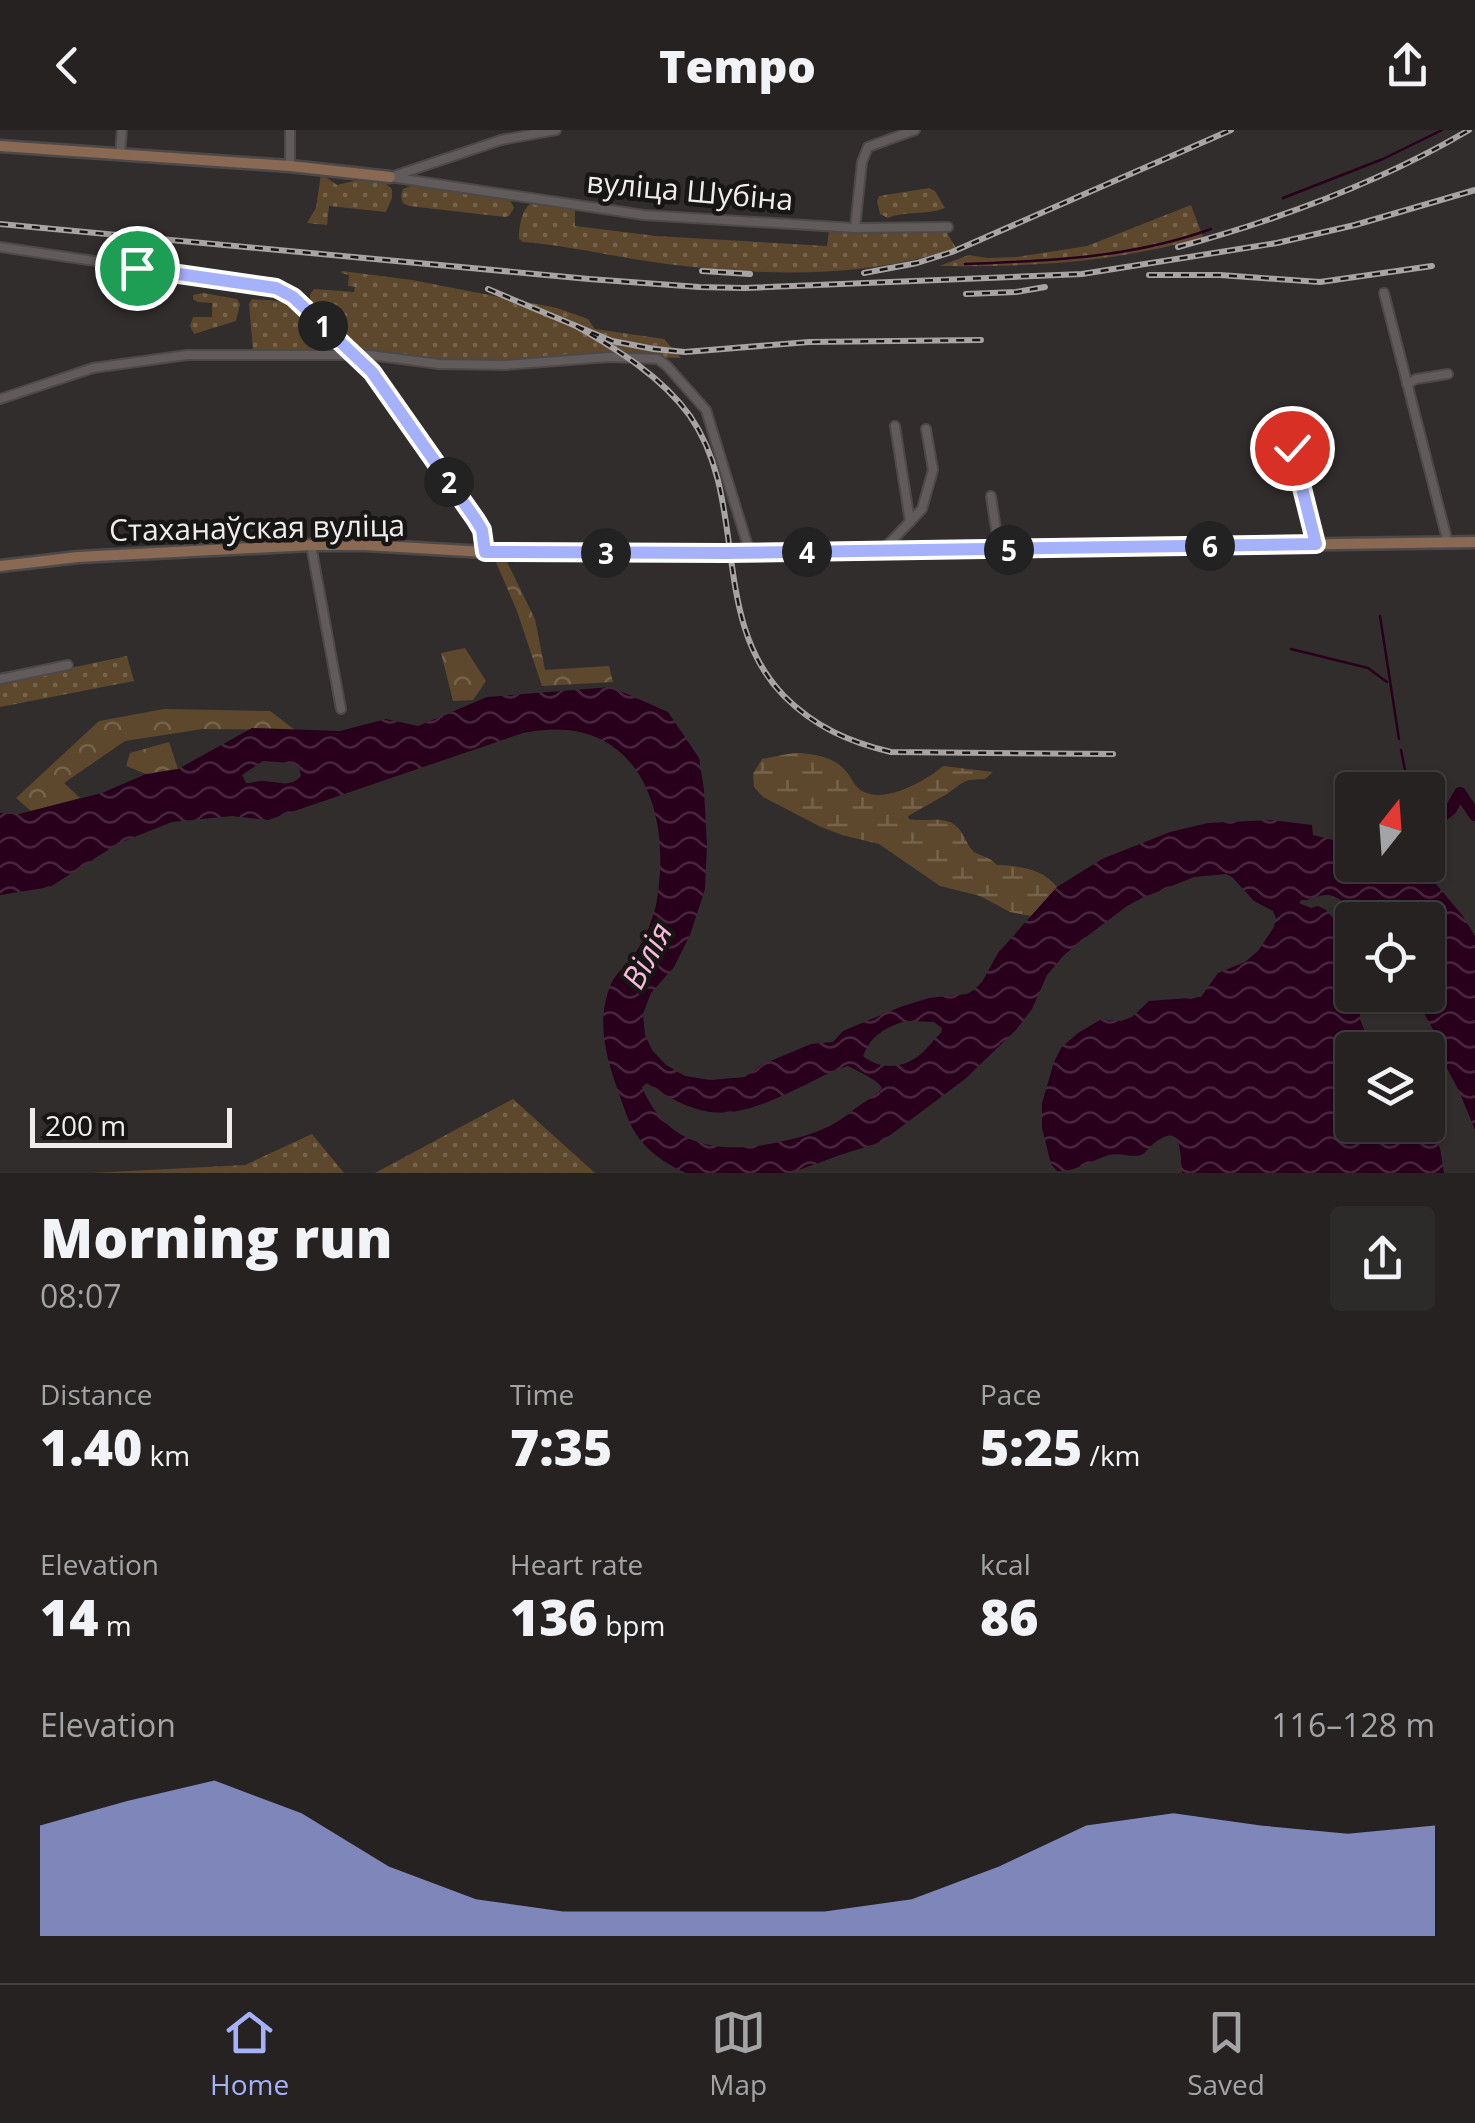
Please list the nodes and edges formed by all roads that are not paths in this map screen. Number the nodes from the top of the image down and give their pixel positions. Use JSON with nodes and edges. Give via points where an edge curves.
{"nodes":[{"id":1,"x":122,"y":130,"type":"edge"},
{"id":2,"x":290,"y":130,"type":"edge"},
{"id":3,"x":556,"y":130,"type":"edge"},
{"id":4,"x":914,"y":130,"type":"edge"},
{"id":5,"x":0,"y":146,"type":"edge"},
{"id":6,"x":120,"y":155,"type":"junction"},
{"id":7,"x":290,"y":166,"type":"junction"},
{"id":8,"x":390,"y":177,"type":"junction"},
{"id":9,"x":948,"y":227,"type":"dead end"},
{"id":10,"x":855,"y":228,"type":"junction"},
{"id":11,"x":0,"y":247,"type":"edge"},
{"id":12,"x":1384,"y":293,"type":"dead end"},
{"id":13,"x":356,"y":356,"type":"junction"},
{"id":14,"x":1448,"y":374,"type":"dead end"},
{"id":15,"x":1407,"y":384,"type":"junction"},
{"id":16,"x":0,"y":399,"type":"edge"},
{"id":17,"x":894,"y":426,"type":"dead end"},
{"id":18,"x":926,"y":428,"type":"dead end"},
{"id":19,"x":1289,"y":433,"type":"dead end"},
{"id":20,"x":991,"y":496,"type":"dead end"},
{"id":21,"x":910,"y":522,"type":"junction"},
{"id":22,"x":1475,"y":542,"type":"edge"},
{"id":23,"x":1448,"y":543,"type":"junction"},
{"id":24,"x":1316,"y":544,"type":"junction"},
{"id":25,"x":311,"y":545,"type":"junction"},
{"id":26,"x":998,"y":550,"type":"junction"},
{"id":27,"x":485,"y":552,"type":"junction"},
{"id":28,"x":882,"y":552,"type":"junction"},
{"id":29,"x":750,"y":553,"type":"junction"},
{"id":30,"x":0,"y":566,"type":"edge"},
{"id":31,"x":68,"y":665,"type":"dead end"},
{"id":32,"x":0,"y":679,"type":"edge"},
{"id":33,"x":341,"y":708,"type":"dead end"}],
"edges":[{"from":1,"to":6,"type":"street"},
{"from":2,"to":7,"type":"street"},
{"from":3,"to":8,"type":"street","name":"вуліца Шубіна","via":[[501,140]]},
{"from":4,"to":10,"type":"street","via":[[874,143],[864,155]]},
{"from":5,"to":6,"type":"street","name":"вуліца Шубіна"},
{"from":6,"to":7,"type":"street","name":"вуліца Шубіна"},
{"from":7,"to":8,"type":"street","name":"вуліца Шубіна"},
{"from":8,"to":10,"type":"street","name":"вуліца Шубіна","via":[[644,216]]},
{"from":9,"to":10,"type":"street","name":"вуліца Шубіна"},
{"from":11,"to":13,"type":"street","via":[[276,288],[298,300]]},
{"from":12,"to":15,"type":"street"},
{"from":13,"to":16,"type":"street","via":[[187,355],[90,368]]},
{"from":13,"to":27,"type":"street","via":[[476,520]]},
{"from":13,"to":29,"type":"street","via":[[439,364],[661,360],[706,410]]},
{"from":14,"to":15,"type":"street"},
{"from":15,"to":23,"type":"street"},
{"from":17,"to":21,"type":"street"},
{"from":18,"to":21,"type":"street","via":[[933,470],[922,509]]},
{"from":19,"to":24,"type":"street"},
{"from":20,"to":26,"type":"street"},
{"from":21,"to":28,"type":"street"},
{"from":22,"to":23,"type":"street","name":"Стаханаўская вуліца"},
{"from":23,"to":24,"type":"street","name":"Стаханаўская вуліца"},
{"from":24,"to":26,"type":"street","name":"Стаханаўская вуліца"},
{"from":25,"to":27,"type":"street","name":"Стаханаўская вуліца"},
{"from":25,"to":30,"type":"street","name":"Стаханаўская вуліца"},
{"from":25,"to":33,"type":"street"},
{"from":26,"to":28,"type":"street","name":"Стаханаўская вуліца"},
{"from":27,"to":29,"type":"street","name":"Стаханаўская вуліца"},
{"from":28,"to":29,"type":"street","name":"Стаханаўская вуліца"},
{"from":31,"to":32,"type":"street"}]}
